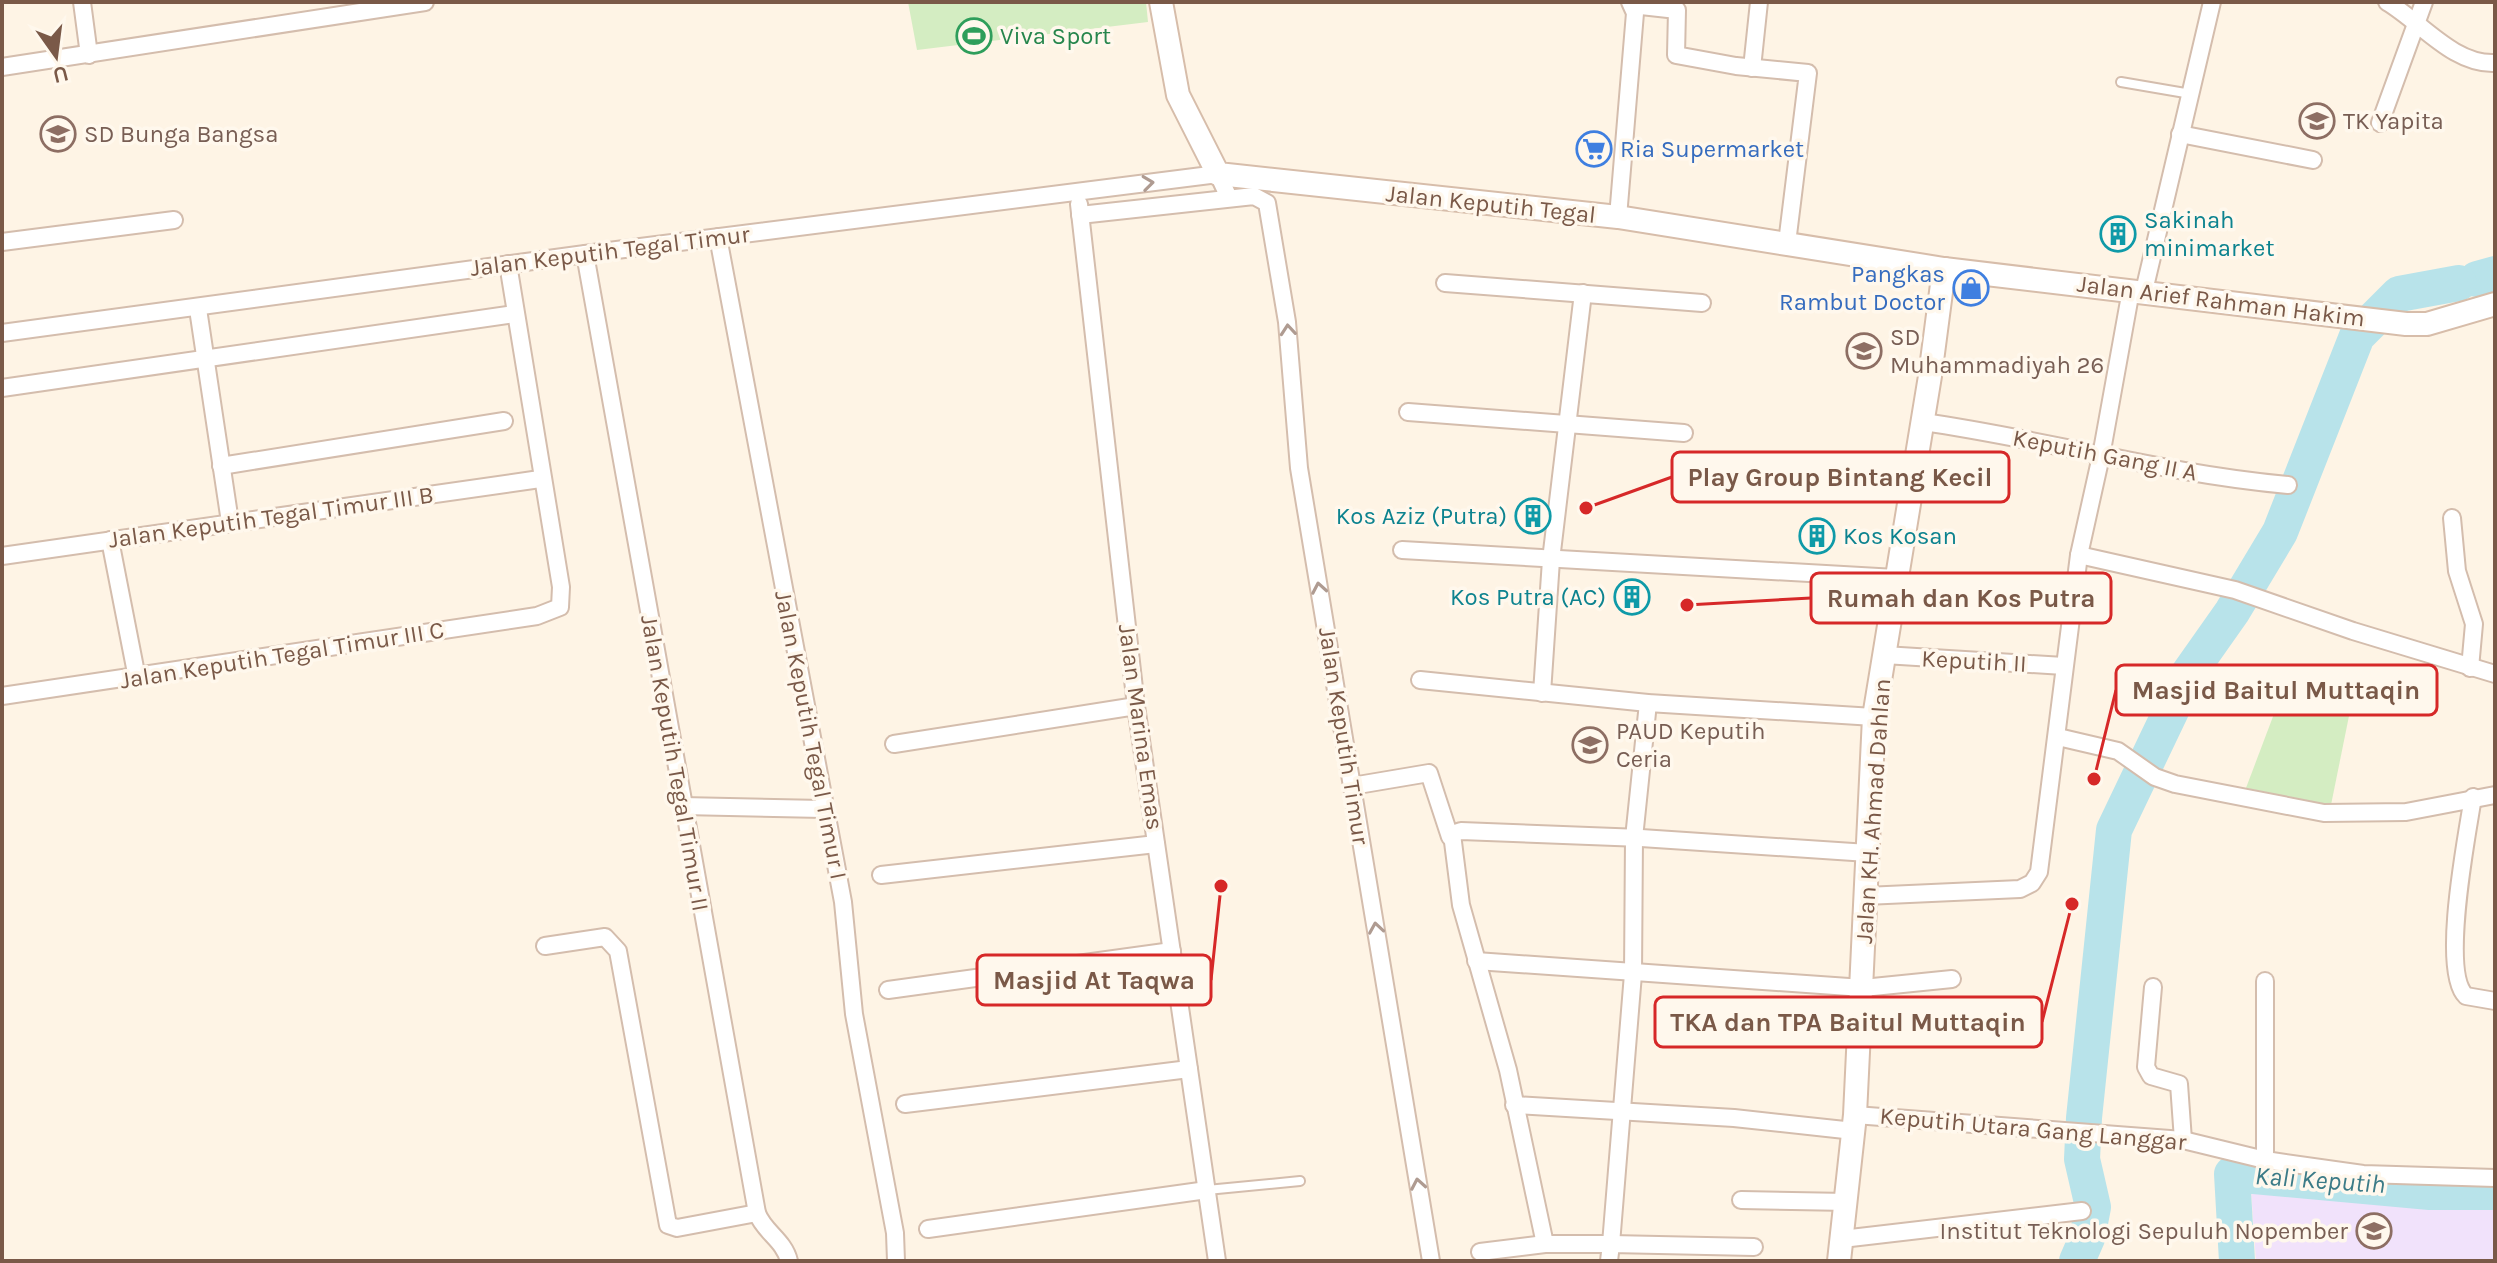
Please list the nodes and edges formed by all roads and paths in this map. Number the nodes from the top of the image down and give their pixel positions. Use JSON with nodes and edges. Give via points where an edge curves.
{"nodes":[{"id":1,"x":82,"y":2,"type":"edge"},
{"id":2,"x":425,"y":2,"type":"edge"},
{"id":3,"x":1161,"y":2,"type":"edge"},
{"id":4,"x":1759,"y":2,"type":"edge"},
{"id":5,"x":2212,"y":2,"type":"edge"},
{"id":6,"x":2387,"y":2,"type":"edge"},
{"id":7,"x":2424,"y":2,"type":"edge"},
{"id":8,"x":1631,"y":3,"type":"edge"},
{"id":9,"x":2417,"y":23,"type":"junction"},
{"id":10,"x":89,"y":55,"type":"junction"},
{"id":11,"x":2495,"y":63,"type":"edge"},
{"id":12,"x":2,"y":67,"type":"edge"},
{"id":13,"x":1752,"y":68,"type":"junction"},
{"id":14,"x":2121,"y":82,"type":"dead end"},
{"id":15,"x":2191,"y":94,"type":"junction"},
{"id":16,"x":2380,"y":123,"type":"dead end"},
{"id":17,"x":2180,"y":134,"type":"junction"},
{"id":18,"x":2313,"y":160,"type":"dead end"},
{"id":19,"x":1218,"y":174,"type":"junction"},
{"id":20,"x":1077,"y":192,"type":"junction"},
{"id":21,"x":1229,"y":198,"type":"junction"},
{"id":22,"x":1080,"y":215,"type":"junction"},
{"id":23,"x":1618,"y":217,"type":"junction"},
{"id":24,"x":174,"y":220,"type":"dead end"},
{"id":25,"x":718,"y":237,"type":"junction"},
{"id":26,"x":2,"y":242,"type":"edge"},
{"id":27,"x":1787,"y":243,"type":"junction"},
{"id":28,"x":585,"y":254,"type":"junction"},
{"id":29,"x":508,"y":264,"type":"junction"},
{"id":30,"x":1944,"y":269,"type":"junction"},
{"id":31,"x":1445,"y":283,"type":"dead end"},
{"id":32,"x":2138,"y":291,"type":"junction"},
{"id":33,"x":1583,"y":293,"type":"junction"},
{"id":34,"x":1702,"y":303,"type":"dead end"},
{"id":35,"x":2495,"y":304,"type":"edge"},
{"id":36,"x":198,"y":309,"type":"junction"},
{"id":37,"x":514,"y":314,"type":"junction"},
{"id":38,"x":2,"y":333,"type":"edge"},
{"id":39,"x":205,"y":360,"type":"junction"},
{"id":40,"x":2,"y":388,"type":"edge"},
{"id":41,"x":1408,"y":412,"type":"dead end"},
{"id":42,"x":504,"y":421,"type":"dead end"},
{"id":43,"x":1923,"y":422,"type":"junction"},
{"id":44,"x":1566,"y":425,"type":"junction"},
{"id":45,"x":1684,"y":433,"type":"dead end"},
{"id":46,"x":2101,"y":456,"type":"junction"},
{"id":47,"x":221,"y":466,"type":"junction"},
{"id":48,"x":540,"y":479,"type":"junction"},
{"id":49,"x":2288,"y":485,"type":"dead end"},
{"id":50,"x":2452,"y":518,"type":"dead end"},
{"id":51,"x":230,"y":522,"type":"junction"},
{"id":52,"x":110,"y":540,"type":"junction"},
{"id":53,"x":1402,"y":550,"type":"dead end"},
{"id":54,"x":2079,"y":555,"type":"junction"},
{"id":55,"x":2,"y":556,"type":"edge"},
{"id":56,"x":1551,"y":560,"type":"junction"},
{"id":57,"x":1896,"y":578,"type":"junction"},
{"id":58,"x":1884,"y":655,"type":"junction"},
{"id":59,"x":2064,"y":666,"type":"junction"},
{"id":60,"x":2470,"y":668,"type":"junction"},
{"id":61,"x":2495,"y":674,"type":"edge"},
{"id":62,"x":137,"y":678,"type":"junction"},
{"id":63,"x":1420,"y":680,"type":"dead end"},
{"id":64,"x":1542,"y":693,"type":"junction"},
{"id":65,"x":2,"y":696,"type":"edge"},
{"id":66,"x":1648,"y":703,"type":"junction"},
{"id":67,"x":1136,"y":706,"type":"junction"},
{"id":68,"x":1874,"y":717,"type":"junction"},
{"id":69,"x":2058,"y":737,"type":"junction"},
{"id":70,"x":894,"y":744,"type":"dead end"},
{"id":71,"x":1352,"y":786,"type":"junction"},
{"id":72,"x":2495,"y":795,"type":"edge"},
{"id":73,"x":2473,"y":797,"type":"junction"},
{"id":74,"x":682,"y":806,"type":"junction"},
{"id":75,"x":823,"y":809,"type":"junction"},
{"id":76,"x":1456,"y":834,"type":"junction"},
{"id":77,"x":1634,"y":838,"type":"junction"},
{"id":78,"x":1156,"y":844,"type":"junction"},
{"id":79,"x":1868,"y":853,"type":"junction"},
{"id":80,"x":881,"y":875,"type":"dead end"},
{"id":81,"x":1865,"y":896,"type":"junction"},
{"id":82,"x":545,"y":946,"type":"dead end"},
{"id":83,"x":1172,"y":951,"type":"junction"},
{"id":84,"x":1476,"y":961,"type":"junction"},
{"id":85,"x":1633,"y":974,"type":"junction"},
{"id":86,"x":1952,"y":979,"type":"dead end"},
{"id":87,"x":2265,"y":981,"type":"dead end"},
{"id":88,"x":2153,"y":987,"type":"dead end"},
{"id":89,"x":1863,"y":988,"type":"junction"},
{"id":90,"x":888,"y":990,"type":"dead end"},
{"id":91,"x":2495,"y":1001,"type":"edge"},
{"id":92,"x":1189,"y":1069,"type":"junction"},
{"id":93,"x":905,"y":1104,"type":"dead end"},
{"id":94,"x":1514,"y":1105,"type":"junction"},
{"id":95,"x":1620,"y":1111,"type":"junction"},
{"id":96,"x":1855,"y":1123,"type":"junction"},
{"id":97,"x":2183,"y":1140,"type":"junction"},
{"id":98,"x":2265,"y":1160,"type":"junction"},
{"id":99,"x":2495,"y":1178,"type":"edge"},
{"id":100,"x":1300,"y":1181,"type":"dead end"},
{"id":101,"x":1207,"y":1190,"type":"junction"},
{"id":102,"x":1741,"y":1200,"type":"dead end"},
{"id":103,"x":1848,"y":1202,"type":"junction"},
{"id":104,"x":2082,"y":1211,"type":"dead end"},
{"id":105,"x":757,"y":1213,"type":"junction"},
{"id":106,"x":928,"y":1229,"type":"dead end"},
{"id":107,"x":1545,"y":1244,"type":"junction"},
{"id":108,"x":1754,"y":1247,"type":"dead end"},
{"id":109,"x":1841,"y":1250,"type":"edge"},
{"id":110,"x":1480,"y":1252,"type":"dead end"},
{"id":111,"x":1610,"y":1252,"type":"edge"},
{"id":112,"x":789,"y":1261,"type":"edge"},
{"id":113,"x":896,"y":1261,"type":"edge"},
{"id":114,"x":1217,"y":1261,"type":"edge"},
{"id":115,"x":1431,"y":1261,"type":"edge"}],
"edges":[{"from":1,"to":10,"type":"street"},
{"from":2,"to":10,"type":"street"},
{"from":3,"to":19,"type":"main road","via":[[1178,95]]},
{"from":4,"to":13,"type":"street"},
{"from":5,"to":15,"type":"street"},
{"from":6,"to":9,"type":"street"},
{"from":7,"to":9,"type":"street"},
{"from":8,"to":13,"type":"street","via":[[1677,10],[1676,55]]},
{"from":8,"to":23,"type":"street","via":[[1635,13]]},
{"from":9,"to":11,"type":"street","via":[[2453,50]]},
{"from":9,"to":16,"type":"street"},
{"from":10,"to":12,"type":"street"},
{"from":13,"to":27,"type":"street","via":[[1808,73]]},
{"from":14,"to":15,"type":"lane"},
{"from":15,"to":17,"type":"street"},
{"from":17,"to":18,"type":"street"},
{"from":17,"to":32,"type":"street"},
{"from":20,"to":19,"type":"street","name":"Jalan Keputih Tegal Timur","one_way":true},
{"from":19,"to":21,"type":"street"},
{"from":19,"to":23,"type":"main road","name":"Jalan Keputih Tegal"},
{"from":20,"to":22,"type":"street","name":"Jalan Marina Emas"},
{"from":20,"to":25,"type":"street","name":"Jalan Keputih Tegal Timur"},
{"from":21,"to":22,"type":"street"},
{"from":71,"to":21,"type":"street","name":"Jalan Keputih Timur","one_way":true,"via":[[1299,468],[1287,322],[1269,209],[1257,197]]},
{"from":22,"to":67,"type":"street","name":"Jalan Marina Emas"},
{"from":23,"to":27,"type":"main road","name":"Jalan Keputih Tegal"},
{"from":24,"to":26,"type":"street"},
{"from":25,"to":28,"type":"street","name":"Jalan Keputih Tegal Timur"},
{"from":25,"to":75,"type":"street","name":"Jalan Keputih Tegal Timur I"},
{"from":27,"to":30,"type":"main road","name":"Jalan Keputih Tegal"},
{"from":28,"to":29,"type":"street","name":"Jalan Keputih Tegal Timur"},
{"from":28,"to":74,"type":"street","name":"Jalan Keputih Tegal Timur II"},
{"from":29,"to":36,"type":"street","name":"Jalan Keputih Tegal Timur"},
{"from":29,"to":37,"type":"street"},
{"from":30,"to":32,"type":"main road","name":"Jalan Arief Rahman Hakim"},
{"from":30,"to":43,"type":"main road","name":"Jalan KH. Ahmad Dahlan"},
{"from":31,"to":33,"type":"street"},
{"from":32,"to":35,"type":"main road","name":"Jalan Arief Rahman Hakim","via":[[2406,324],[2427,324]]},
{"from":32,"to":46,"type":"street"},
{"from":33,"to":34,"type":"street"},
{"from":33,"to":44,"type":"street"},
{"from":36,"to":38,"type":"street","name":"Jalan Keputih Tegal Timur"},
{"from":36,"to":39,"type":"street"},
{"from":37,"to":39,"type":"street"},
{"from":37,"to":48,"type":"street"},
{"from":39,"to":40,"type":"street"},
{"from":39,"to":47,"type":"street"},
{"from":41,"to":44,"type":"street"},
{"from":42,"to":47,"type":"street"},
{"from":43,"to":46,"type":"street","name":"Keputih Gang II A"},
{"from":43,"to":57,"type":"main road","name":"Jalan KH. Ahmad Dahlan"},
{"from":44,"to":45,"type":"street"},
{"from":44,"to":56,"type":"street"},
{"from":46,"to":49,"type":"street","name":"Keputih Gang II A"},
{"from":46,"to":54,"type":"street"},
{"from":47,"to":51,"type":"street"},
{"from":48,"to":51,"type":"street","name":"Jalan Keputih Tegal Timur III B"},
{"from":48,"to":62,"type":"street","name":"Jalan Keputih Tegal Timur III C","via":[[561,587],[560,607],[537,616]]},
{"from":50,"to":60,"type":"street","via":[[2457,571],[2474,624]]},
{"from":51,"to":52,"type":"street","name":"Jalan Keputih Tegal Timur III B"},
{"from":52,"to":55,"type":"street","name":"Jalan Keputih Tegal Timur III B"},
{"from":52,"to":62,"type":"street"},
{"from":53,"to":56,"type":"street"},
{"from":54,"to":59,"type":"street"},
{"from":54,"to":60,"type":"street","via":[[2235,590]]},
{"from":56,"to":57,"type":"street"},
{"from":56,"to":64,"type":"street"},
{"from":57,"to":58,"type":"main road","name":"Jalan KH. Ahmad Dahlan"},
{"from":58,"to":59,"type":"street","name":"Keputih II"},
{"from":58,"to":68,"type":"main road","name":"Jalan KH. Ahmad Dahlan"},
{"from":59,"to":69,"type":"street"},
{"from":60,"to":61,"type":"street"},
{"from":62,"to":65,"type":"street","name":"Jalan Keputih Tegal Timur III C"},
{"from":63,"to":64,"type":"street"},
{"from":64,"to":66,"type":"street"},
{"from":66,"to":68,"type":"street"},
{"from":66,"to":77,"type":"street"},
{"from":67,"to":70,"type":"street"},
{"from":67,"to":78,"type":"street","name":"Jalan Marina Emas"},
{"from":68,"to":79,"type":"main road","name":"Jalan KH. Ahmad Dahlan"},
{"from":69,"to":73,"type":"street","via":[[2127,755],[2155,777],[2324,813],[2406,812]]},
{"from":69,"to":81,"type":"street","via":[[2041,864],[2032,883],[2020,889]]},
{"from":71,"to":76,"type":"street","via":[[1429,773]]},
{"from":115,"to":71,"type":"street","name":"Jalan Keputih Timur","one_way":true},
{"from":72,"to":73,"type":"street"},
{"from":73,"to":91,"type":"street","via":[[2454,974],[2466,996]]},
{"from":74,"to":75,"type":"street"},
{"from":74,"to":105,"type":"street","name":"Jalan Keputih Tegal Timur II"},
{"from":75,"to":113,"type":"street","name":"Jalan Keputih Tegal Timur I","via":[[843,902],[854,1014]]},
{"from":76,"to":77,"type":"street"},
{"from":76,"to":84,"type":"street","via":[[1461,905]]},
{"from":77,"to":79,"type":"street"},
{"from":77,"to":85,"type":"street"},
{"from":78,"to":80,"type":"street"},
{"from":78,"to":83,"type":"street","name":"Jalan Marina Emas"},
{"from":79,"to":81,"type":"main road","name":"Jalan KH. Ahmad Dahlan"},
{"from":81,"to":89,"type":"main road","name":"Jalan KH. Ahmad Dahlan"},
{"from":82,"to":105,"type":"street","via":[[605,937],[618,951],[668,1225],[677,1228]]},
{"from":83,"to":90,"type":"street"},
{"from":83,"to":92,"type":"street","name":"Jalan Marina Emas"},
{"from":84,"to":85,"type":"street"},
{"from":84,"to":94,"type":"street"},
{"from":85,"to":89,"type":"street"},
{"from":85,"to":95,"type":"street"},
{"from":86,"to":89,"type":"street"},
{"from":87,"to":98,"type":"street"},
{"from":88,"to":97,"type":"street","via":[[2146,1067],[2151,1076],[2179,1084]]},
{"from":89,"to":96,"type":"main road","name":"Jalan KH. Ahmad Dahlan"},
{"from":92,"to":93,"type":"street"},
{"from":92,"to":101,"type":"street","name":"Jalan Marina Emas"},
{"from":94,"to":95,"type":"street","name":"Keputih Utara Gang Langgar"},
{"from":94,"to":107,"type":"street"},
{"from":95,"to":96,"type":"street","name":"Keputih Utara Gang Langgar"},
{"from":95,"to":111,"type":"street"},
{"from":96,"to":97,"type":"street","name":"Keputih Utara Gang Langgar"},
{"from":96,"to":103,"type":"main road","name":"Jalan KH. Ahmad Dahlan"},
{"from":97,"to":98,"type":"street","name":"Keputih Utara Gang Langgar"},
{"from":98,"to":99,"type":"street","name":"Keputih Utara Gang Langgar","via":[[2363,1174]]},
{"from":100,"to":101,"type":"lane"},
{"from":101,"to":106,"type":"street"},
{"from":101,"to":114,"type":"street","name":"Jalan Marina Emas"},
{"from":102,"to":103,"type":"street"},
{"from":103,"to":109,"type":"main road","name":"Jalan KH. Ahmad Dahlan"},
{"from":104,"to":109,"type":"street"},
{"from":105,"to":112,"type":"street","name":"Jalan Keputih Tegal Timur II","via":[[782,1243]]},
{"from":107,"to":110,"type":"street"},
{"from":107,"to":111,"type":"street"},
{"from":108,"to":111,"type":"street"}]}
